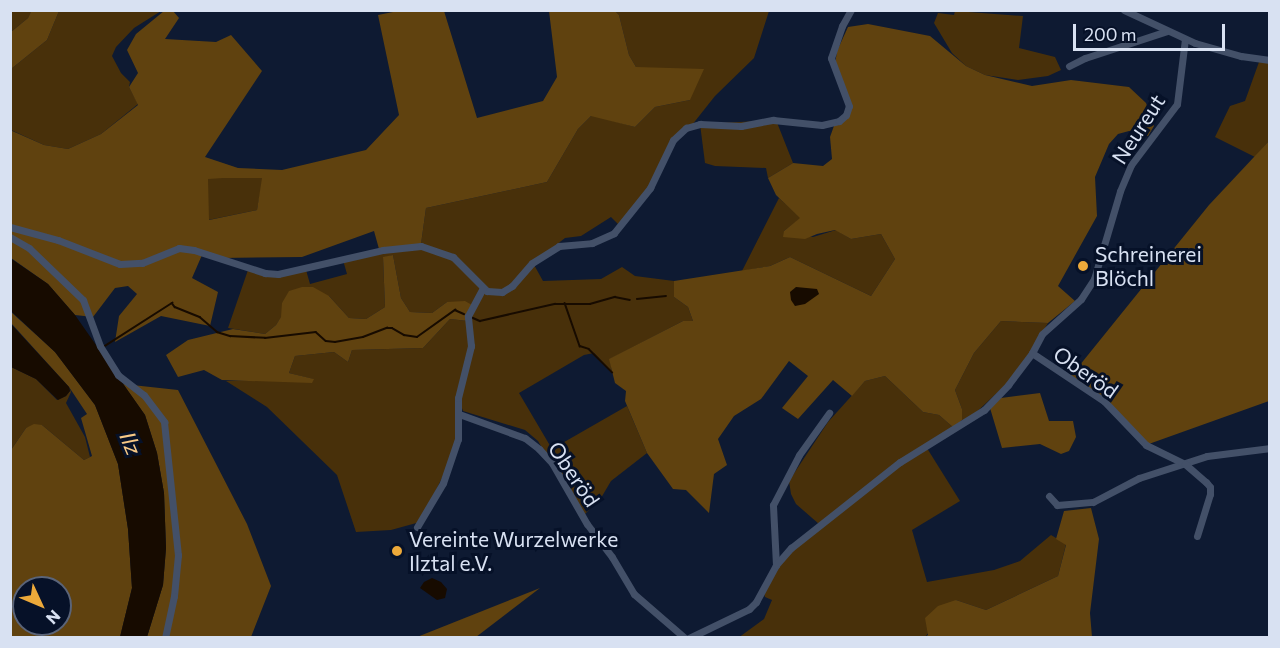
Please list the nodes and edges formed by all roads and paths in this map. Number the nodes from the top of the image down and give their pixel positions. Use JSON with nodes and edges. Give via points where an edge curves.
{"nodes":[{"id":1,"x":851,"y":10,"type":"edge"},
{"id":2,"x":1124,"y":10,"type":"edge"},
{"id":3,"x":1167,"y":31,"type":"junction"},
{"id":4,"x":1185,"y":39,"type":"junction"},
{"id":5,"x":1269,"y":60,"type":"edge"},
{"id":6,"x":1069,"y":66,"type":"dead end"},
{"id":7,"x":10,"y":227,"type":"edge"},
{"id":8,"x":10,"y":237,"type":"edge"},
{"id":9,"x":483,"y":288,"type":"junction"},
{"id":10,"x":1032,"y":352,"type":"junction"},
{"id":11,"x":829,"y":413,"type":"dead end"},
{"id":12,"x":459,"y":414,"type":"junction"},
{"id":13,"x":1269,"y":448,"type":"edge"},
{"id":14,"x":1185,"y":464,"type":"junction"},
{"id":15,"x":1049,"y":496,"type":"dead end"},
{"id":16,"x":417,"y":527,"type":"dead end"},
{"id":17,"x":1197,"y":536,"type":"dead end"},
{"id":18,"x":776,"y":565,"type":"junction"},
{"id":19,"x":165,"y":638,"type":"edge"},
{"id":20,"x":685,"y":638,"type":"edge"},
{"id":21,"x":689,"y":638,"type":"edge"}],
"edges":[{"from":1,"to":9,"type":"street","via":[[831,58],[849,106],[846,115],[835,123],[822,125],[773,120],[741,126],[700,124],[686,128],[673,140],[650,189],[628,219],[608,237],[592,243],[559,246],[532,263],[502,292]]},
{"from":2,"to":3,"type":"street"},
{"from":3,"to":4,"type":"street"},
{"from":3,"to":6,"type":"street"},
{"from":4,"to":5,"type":"street"},
{"from":4,"to":10,"type":"street","name":"Neureut","via":[[1177,104],[1131,165],[1094,279],[1081,299],[1042,334]]},
{"from":7,"to":9,"type":"street","via":[[120,264],[142,263],[179,248],[278,274],[374,252],[421,246],[453,257]]},
{"from":8,"to":19,"type":"street","via":[[29,249],[83,300],[100,346],[118,375],[144,395],[165,422],[178,555]]},
{"from":9,"to":12,"type":"street","via":[[468,316],[471,346],[459,389]]},
{"from":10,"to":14,"type":"street","name":"Oberöd","via":[[1104,401],[1148,447]]},
{"from":10,"to":18,"type":"street","name":"Oberöd","via":[[1008,386],[984,410],[900,462],[813,529]]},
{"from":11,"to":18,"type":"street","via":[[799,455],[773,505]]},
{"from":12,"to":16,"type":"street","via":[[458,438],[443,483]]},
{"from":12,"to":20,"type":"street","name":"Oberöd","via":[[525,438],[539,449],[552,463],[634,594]]},
{"from":13,"to":14,"type":"street","via":[[1207,456]]},
{"from":14,"to":15,"type":"street","via":[[1139,478],[1093,502],[1057,505]]},
{"from":14,"to":17,"type":"street","name":"Oberöd","via":[[1210,486]]},
{"from":18,"to":21,"type":"street","name":"Oberöd","via":[[749,609]]}]}
